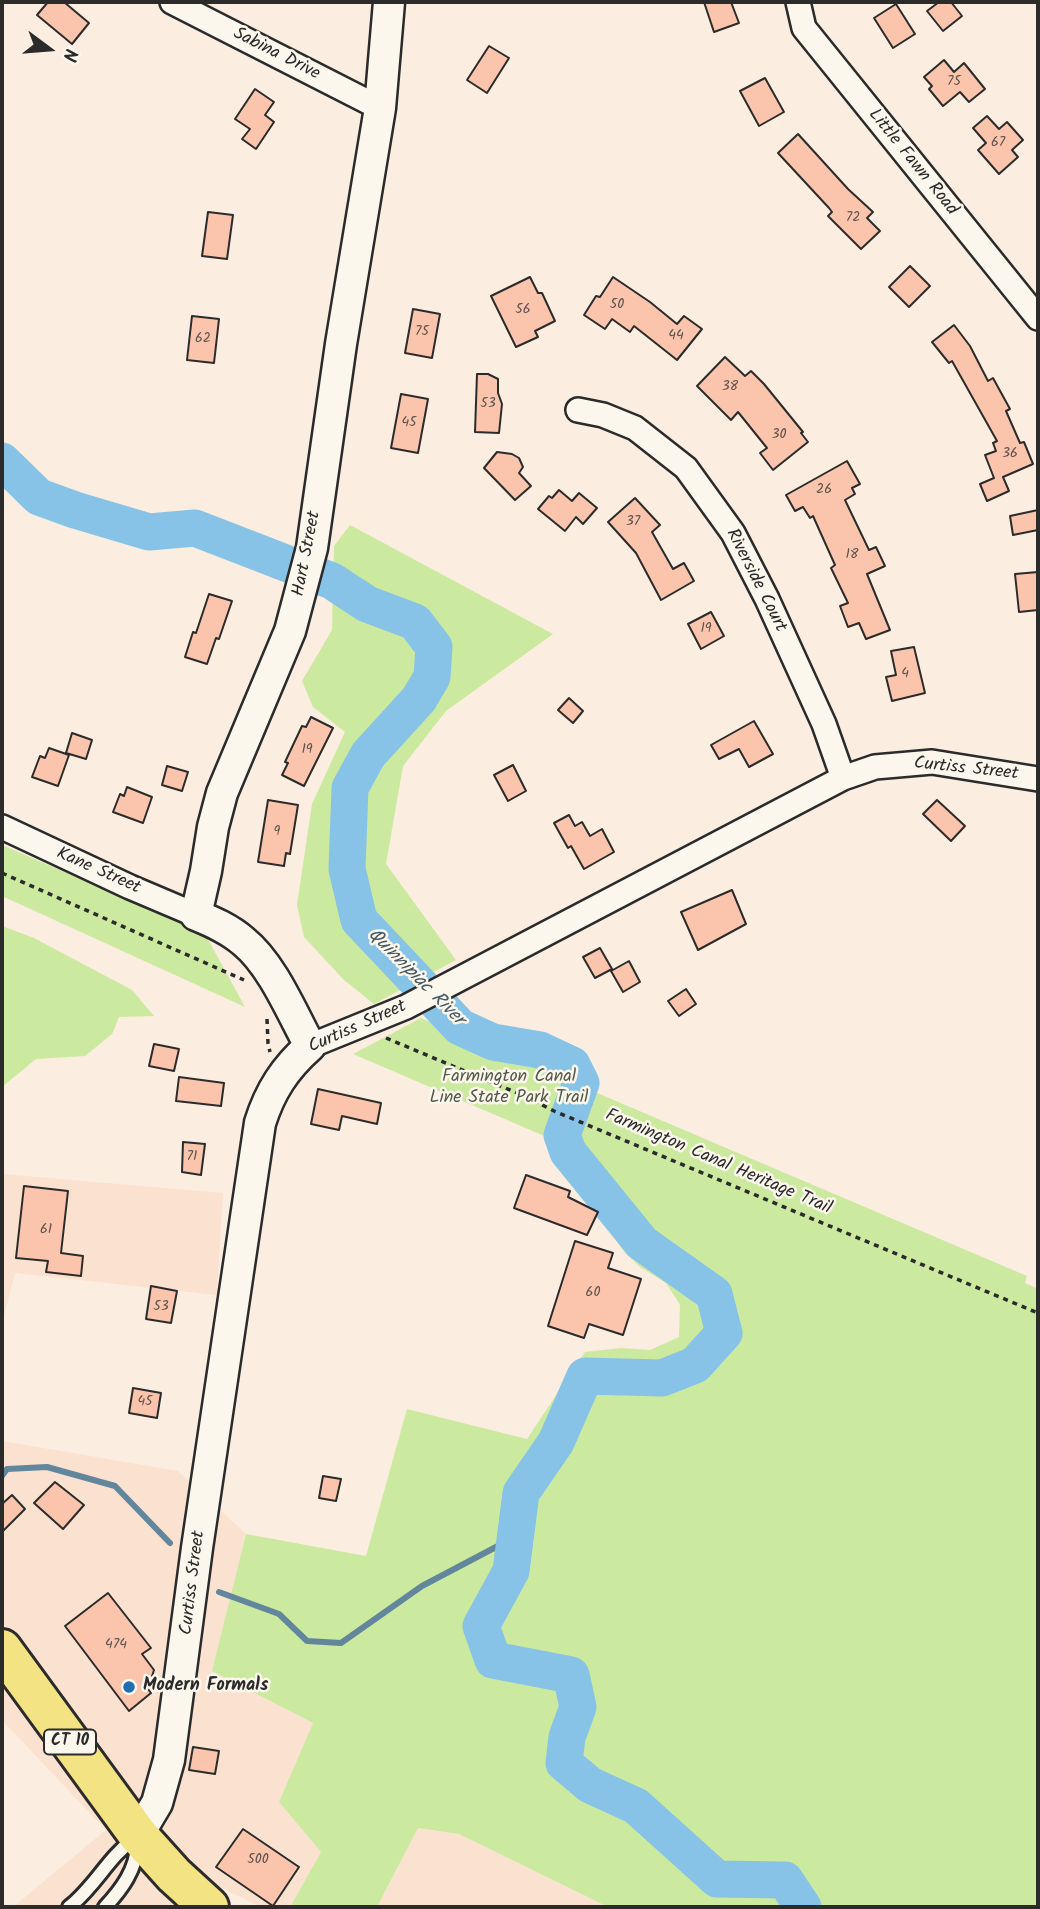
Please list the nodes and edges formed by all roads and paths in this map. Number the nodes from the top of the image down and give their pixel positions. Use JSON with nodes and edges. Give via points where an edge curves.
{"nodes":[{"id":1,"x":172,"y":2,"type":"edge"},
{"id":2,"x":389,"y":2,"type":"edge"},
{"id":3,"x":798,"y":2,"type":"edge"},
{"id":4,"x":380,"y":108,"type":"junction"},
{"id":5,"x":1038,"y":318,"type":"edge"},
{"id":6,"x":578,"y":410,"type":"dead end"},
{"id":7,"x":843,"y":778,"type":"junction"},
{"id":8,"x":1038,"y":779,"type":"edge"},
{"id":9,"x":2,"y":827,"type":"edge"},
{"id":10,"x":2,"y":873,"type":"edge"},
{"id":11,"x":196,"y":915,"type":"junction"},
{"id":12,"x":249,"y":982,"type":"dead end"},
{"id":13,"x":266,"y":1011,"type":"dead end"},
{"id":14,"x":387,"y":1037,"type":"dead end"},
{"id":15,"x":310,"y":1046,"type":"junction"},
{"id":16,"x":270,"y":1051,"type":"dead end"},
{"id":17,"x":1038,"y":1313,"type":"edge"},
{"id":18,"x":2,"y":1649,"type":"edge"},
{"id":19,"x":138,"y":1835,"type":"junction"},
{"id":20,"x":69,"y":1907,"type":"edge"},
{"id":21,"x":105,"y":1907,"type":"edge"},
{"id":22,"x":209,"y":1907,"type":"edge"}],
"edges":[{"from":1,"to":4,"type":"street","name":"Sabina Drive"},
{"from":2,"to":4,"type":"street","name":"Hart Street"},
{"from":3,"to":5,"type":"street","name":"Little Fawn Road","via":[[804,28]]},
{"from":4,"to":11,"type":"street","name":"Hart Street","via":[[302,593],[271,680],[222,793]]},
{"from":6,"to":7,"type":"street","name":"Riverside Court","via":[[635,428],[686,468],[733,533],[824,724]]},
{"from":7,"to":8,"type":"street","name":"Curtiss Street","via":[[875,767],[932,762]]},
{"from":7,"to":15,"type":"street","name":"Curtiss Street","via":[[406,1007]]},
{"from":9,"to":11,"type":"street","name":"Kane Street"},
{"from":10,"to":12,"type":"path"},
{"from":11,"to":15,"type":"street","via":[[246,942],[279,988]]},
{"from":13,"to":16,"type":"path"},
{"from":14,"to":17,"type":"path","name":"Farmington Canal Heritage Trail"},
{"from":15,"to":19,"type":"street","name":"Curtiss Street","via":[[272,1090],[260,1124],[169,1760],[157,1803]]},
{"from":18,"to":19,"type":"highway","number":"CT 10"},
{"from":19,"to":20,"type":"lane","via":[[116,1852]]},
{"from":19,"to":21,"type":"lane","via":[[133,1868]]},
{"from":19,"to":22,"type":"highway","number":"CT 10"}]}
